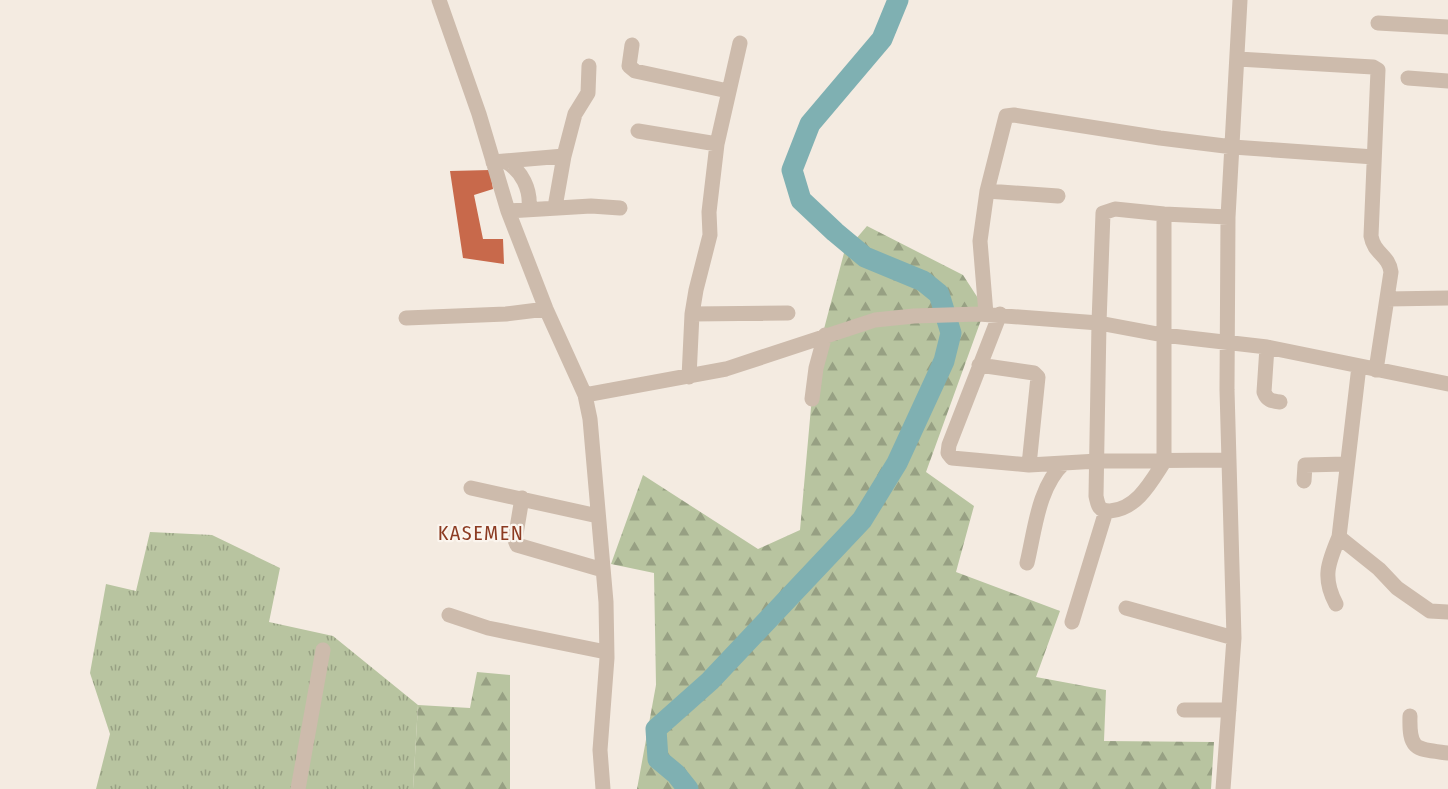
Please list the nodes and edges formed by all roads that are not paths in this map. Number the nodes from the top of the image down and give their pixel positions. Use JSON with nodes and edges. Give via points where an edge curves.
{"nodes":[{"id":1,"x":439,"y":0,"type":"edge"},
{"id":2,"x":1240,"y":0,"type":"edge"},
{"id":3,"x":1378,"y":23,"type":"dead end"},
{"id":4,"x":1448,"y":27,"type":"edge"},
{"id":5,"x":740,"y":43,"type":"dead end"},
{"id":6,"x":632,"y":45,"type":"dead end"},
{"id":7,"x":1238,"y":59,"type":"junction"},
{"id":8,"x":589,"y":66,"type":"dead end"},
{"id":9,"x":1408,"y":78,"type":"dead end"},
{"id":10,"x":1448,"y":81,"type":"edge"},
{"id":11,"x":728,"y":91,"type":"junction"},
{"id":12,"x":638,"y":131,"type":"dead end"},
{"id":13,"x":717,"y":144,"type":"junction"},
{"id":14,"x":1233,"y":147,"type":"junction"},
{"id":15,"x":564,"y":156,"type":"junction"},
{"id":16,"x":1374,"y":157,"type":"junction"},
{"id":17,"x":499,"y":162,"type":"junction"},
{"id":18,"x":987,"y":191,"type":"junction"},
{"id":19,"x":1058,"y":196,"type":"dead end"},
{"id":20,"x":555,"y":207,"type":"junction"},
{"id":21,"x":620,"y":208,"type":"dead end"},
{"id":22,"x":529,"y":209,"type":"junction"},
{"id":23,"x":508,"y":211,"type":"junction"},
{"id":24,"x":1164,"y":214,"type":"junction"},
{"id":25,"x":1228,"y":217,"type":"junction"},
{"id":26,"x":1448,"y":298,"type":"edge"},
{"id":27,"x":1387,"y":299,"type":"junction"},
{"id":28,"x":546,"y":309,"type":"junction"},
{"id":29,"x":788,"y":313,"type":"dead end"},
{"id":30,"x":692,"y":314,"type":"junction"},
{"id":31,"x":989,"y":314,"type":"junction"},
{"id":32,"x":406,"y":318,"type":"dead end"},
{"id":33,"x":1099,"y":323,"type":"junction"},
{"id":34,"x":825,"y":335,"type":"junction"},
{"id":35,"x":1163,"y":335,"type":"junction"},
{"id":36,"x":1228,"y":341,"type":"junction"},
{"id":37,"x":1267,"y":347,"type":"junction"},
{"id":38,"x":979,"y":365,"type":"junction"},
{"id":39,"x":1359,"y":366,"type":"junction"},
{"id":40,"x":1376,"y":370,"type":"junction"},
{"id":41,"x":689,"y":377,"type":"junction"},
{"id":42,"x":1448,"y":384,"type":"edge"},
{"id":43,"x":585,"y":395,"type":"junction"},
{"id":44,"x":812,"y":399,"type":"dead end"},
{"id":45,"x":1280,"y":402,"type":"dead end"},
{"id":46,"x":1228,"y":460,"type":"junction"},
{"id":47,"x":1098,"y":461,"type":"junction"},
{"id":48,"x":1164,"y":462,"type":"junction"},
{"id":49,"x":1065,"y":463,"type":"junction"},
{"id":50,"x":1346,"y":464,"type":"junction"},
{"id":51,"x":1029,"y":465,"type":"junction"},
{"id":52,"x":1304,"y":481,"type":"dead end"},
{"id":53,"x":471,"y":488,"type":"dead end"},
{"id":54,"x":522,"y":498,"type":"junction"},
{"id":55,"x":1106,"y":511,"type":"junction"},
{"id":56,"x":598,"y":516,"type":"junction"},
{"id":57,"x":1339,"y":537,"type":"junction"},
{"id":58,"x":1027,"y":563,"type":"dead end"},
{"id":59,"x":603,"y":570,"type":"junction"},
{"id":60,"x":1336,"y":604,"type":"dead end"},
{"id":61,"x":1126,"y":608,"type":"dead end"},
{"id":62,"x":1448,"y":612,"type":"edge"},
{"id":63,"x":449,"y":615,"type":"dead end"},
{"id":64,"x":1072,"y":622,"type":"dead end"},
{"id":65,"x":1234,"y":638,"type":"junction"},
{"id":66,"x":323,"y":650,"type":"dead end"},
{"id":67,"x":606,"y":652,"type":"junction"},
{"id":68,"x":1184,"y":710,"type":"dead end"},
{"id":69,"x":1229,"y":710,"type":"junction"},
{"id":70,"x":1410,"y":716,"type":"dead end"},
{"id":71,"x":1448,"y":753,"type":"edge"},
{"id":72,"x":298,"y":789,"type":"edge"},
{"id":73,"x":603,"y":789,"type":"edge"},
{"id":74,"x":1223,"y":789,"type":"edge"}],
"edges":[{"from":1,"to":17,"type":"street"},
{"from":2,"to":7,"type":"street"},
{"from":3,"to":4,"type":"street"},
{"from":5,"to":11,"type":"street"},
{"from":6,"to":11,"type":"street","via":[[629,66],[634,71]]},
{"from":7,"to":14,"type":"street"},
{"from":7,"to":16,"type":"street","via":[[1376,67]]},
{"from":8,"to":15,"type":"street","via":[[588,93],[575,114]]},
{"from":9,"to":10,"type":"street"},
{"from":11,"to":13,"type":"street"},
{"from":12,"to":13,"type":"street"},
{"from":13,"to":30,"type":"street","via":[[710,235]]},
{"from":14,"to":16,"type":"street"},
{"from":14,"to":18,"type":"street","via":[[1009,114],[1004,120]]},
{"from":14,"to":25,"type":"street"},
{"from":15,"to":17,"type":"street"},
{"from":15,"to":20,"type":"street"},
{"from":16,"to":27,"type":"street","via":[[1371,236],[1373,246],[1390,263]]},
{"from":17,"to":22,"type":"street","via":[[512,165],[526,183]]},
{"from":17,"to":23,"type":"street"},
{"from":18,"to":19,"type":"street"},
{"from":18,"to":31,"type":"street","via":[[980,241]]},
{"from":20,"to":21,"type":"street"},
{"from":20,"to":22,"type":"street"},
{"from":22,"to":23,"type":"street"},
{"from":23,"to":28,"type":"street"},
{"from":24,"to":25,"type":"street"},
{"from":24,"to":33,"type":"street","via":[[1115,209],[1103,213]]},
{"from":24,"to":35,"type":"street"},
{"from":25,"to":36,"type":"street"},
{"from":26,"to":27,"type":"street"},
{"from":27,"to":40,"type":"street"},
{"from":28,"to":32,"type":"street"},
{"from":28,"to":43,"type":"street"},
{"from":29,"to":30,"type":"street"},
{"from":30,"to":41,"type":"street"},
{"from":31,"to":33,"type":"street"},
{"from":31,"to":34,"type":"street","via":[[875,320]]},
{"from":31,"to":38,"type":"street"},
{"from":33,"to":35,"type":"street"},
{"from":33,"to":47,"type":"street"},
{"from":34,"to":41,"type":"street","via":[[726,369]]},
{"from":34,"to":44,"type":"street"},
{"from":35,"to":36,"type":"street"},
{"from":35,"to":48,"type":"street"},
{"from":36,"to":37,"type":"street"},
{"from":36,"to":46,"type":"street"},
{"from":37,"to":39,"type":"street"},
{"from":37,"to":45,"type":"street","via":[[1264,392],[1266,398]]},
{"from":38,"to":51,"type":"street","via":[[1034,373],[1038,377]]},
{"from":38,"to":51,"type":"street","via":[[948,453],[952,458]]},
{"from":39,"to":40,"type":"street"},
{"from":39,"to":50,"type":"street"},
{"from":40,"to":42,"type":"street"},
{"from":41,"to":43,"type":"street"},
{"from":43,"to":56,"type":"street"},
{"from":46,"to":48,"type":"street"},
{"from":46,"to":65,"type":"street"},
{"from":47,"to":48,"type":"street"},
{"from":47,"to":49,"type":"street"},
{"from":47,"to":55,"type":"street","via":[[1098,505]]},
{"from":48,"to":55,"type":"street","via":[[1132,503]]},
{"from":49,"to":51,"type":"street"},
{"from":49,"to":58,"type":"street","via":[[1055,472],[1044,497]]},
{"from":50,"to":52,"type":"street","via":[[1305,465]]},
{"from":50,"to":57,"type":"street"},
{"from":53,"to":54,"type":"street"},
{"from":54,"to":56,"type":"street"},
{"from":54,"to":59,"type":"street","via":[[517,545]]},
{"from":55,"to":64,"type":"street"},
{"from":56,"to":59,"type":"street"},
{"from":57,"to":60,"type":"street","via":[[1327,573],[1328,589]]},
{"from":57,"to":62,"type":"street","via":[[1423,606]]},
{"from":59,"to":67,"type":"street"},
{"from":61,"to":65,"type":"street"},
{"from":63,"to":67,"type":"street","via":[[488,628]]},
{"from":65,"to":69,"type":"street"},
{"from":66,"to":72,"type":"street"},
{"from":67,"to":73,"type":"street","via":[[600,750]]},
{"from":68,"to":69,"type":"street"},
{"from":69,"to":74,"type":"street"},
{"from":70,"to":71,"type":"street","via":[[1411,742],[1419,749]]}]}
